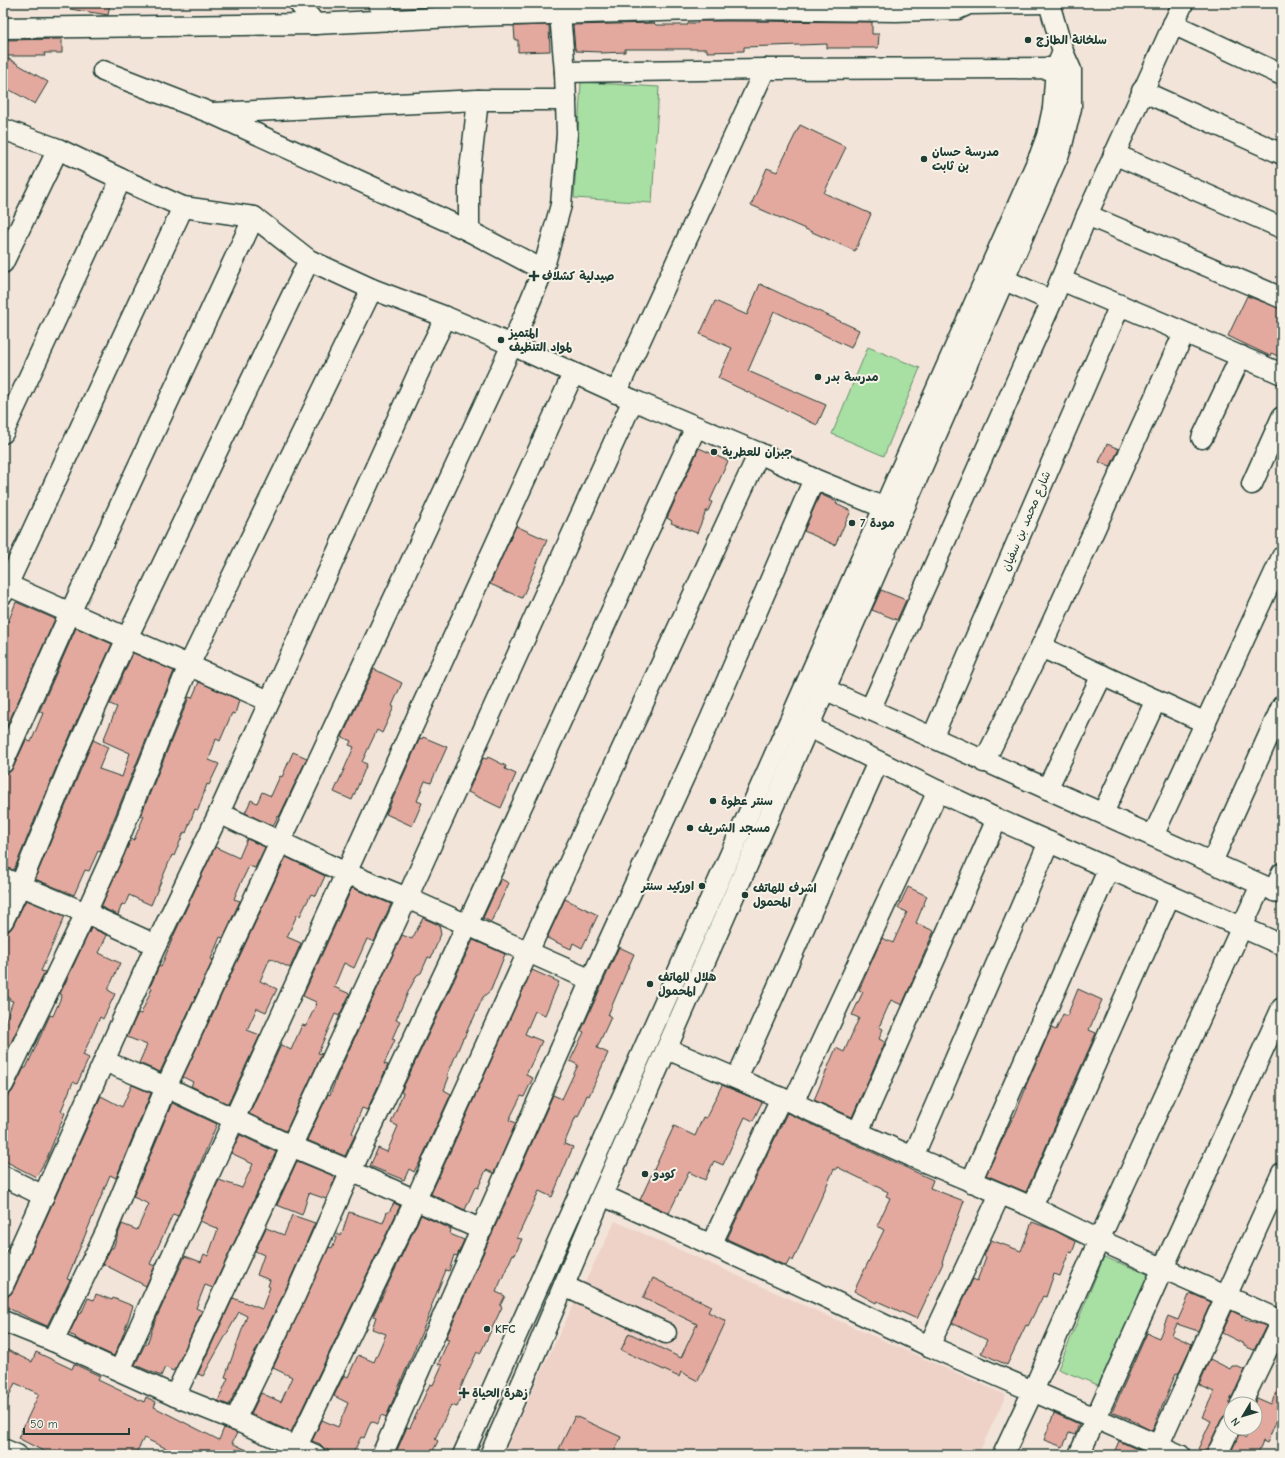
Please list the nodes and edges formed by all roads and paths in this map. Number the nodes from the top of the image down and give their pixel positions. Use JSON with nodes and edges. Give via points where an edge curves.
{"nodes":[{"id":1,"x":299,"y":3,"type":"edge"},
{"id":2,"x":378,"y":3,"type":"edge"},
{"id":3,"x":969,"y":3,"type":"edge"},
{"id":4,"x":1049,"y":3,"type":"edge"},
{"id":5,"x":731,"y":6,"type":"edge"},
{"id":6,"x":810,"y":6,"type":"edge"},
{"id":7,"x":652,"y":7,"type":"edge"},
{"id":8,"x":893,"y":7,"type":"edge"},
{"id":9,"x":556,"y":8,"type":"edge"},
{"id":10,"x":468,"y":9,"type":"edge"},
{"id":11,"x":1176,"y":10,"type":"edge"},
{"id":12,"x":392,"y":21,"type":"junction"},
{"id":13,"x":315,"y":24,"type":"junction"},
{"id":14,"x":3,"y":28,"type":"edge"},
{"id":15,"x":1063,"y":64,"type":"junction"},
{"id":16,"x":765,"y":69,"type":"junction"},
{"id":17,"x":102,"y":71,"type":"dead end"},
{"id":18,"x":566,"y":72,"type":"junction"},
{"id":19,"x":1282,"y":75,"type":"edge"},
{"id":20,"x":1142,"y":91,"type":"junction"},
{"id":21,"x":478,"y":100,"type":"junction"},
{"id":22,"x":566,"y":100,"type":"junction"},
{"id":23,"x":211,"y":113,"type":"junction"},
{"id":24,"x":3,"y":129,"type":"edge"},
{"id":25,"x":58,"y":149,"type":"junction"},
{"id":26,"x":1114,"y":154,"type":"junction"},
{"id":27,"x":1282,"y":154,"type":"edge"},
{"id":28,"x":121,"y":179,"type":"junction"},
{"id":29,"x":183,"y":207,"type":"junction"},
{"id":30,"x":1087,"y":215,"type":"junction"},
{"id":31,"x":254,"y":217,"type":"junction"},
{"id":32,"x":1282,"y":228,"type":"edge"},
{"id":33,"x":468,"y":230,"type":"junction"},
{"id":34,"x":309,"y":260,"type":"junction"},
{"id":35,"x":3,"y":263,"type":"edge"},
{"id":36,"x":544,"y":270,"type":"junction"},
{"id":37,"x":1005,"y":280,"type":"junction"},
{"id":38,"x":1061,"y":280,"type":"junction"},
{"id":39,"x":372,"y":289,"type":"junction"},
{"id":40,"x":1282,"y":298,"type":"edge"},
{"id":41,"x":1052,"y":301,"type":"junction"},
{"id":42,"x":1120,"y":305,"type":"junction"},
{"id":43,"x":446,"y":317,"type":"junction"},
{"id":44,"x":1184,"y":333,"type":"junction"},
{"id":45,"x":512,"y":345,"type":"junction"},
{"id":46,"x":1241,"y":356,"type":"junction"},
{"id":47,"x":573,"y":374,"type":"junction"},
{"id":48,"x":1282,"y":374,"type":"edge"},
{"id":49,"x":624,"y":396,"type":"junction"},
{"id":50,"x":1282,"y":417,"type":"edge"},
{"id":51,"x":696,"y":427,"type":"junction"},
{"id":52,"x":3,"y":433,"type":"edge"},
{"id":53,"x":1202,"y":438,"type":"dead end"},
{"id":54,"x":759,"y":453,"type":"junction"},
{"id":55,"x":814,"y":479,"type":"junction"},
{"id":56,"x":1252,"y":484,"type":"dead end"},
{"id":57,"x":884,"y":508,"type":"junction"},
{"id":58,"x":1282,"y":557,"type":"edge"},
{"id":59,"x":4,"y":587,"type":"edge"},
{"id":60,"x":70,"y":613,"type":"junction"},
{"id":61,"x":127,"y":638,"type":"junction"},
{"id":62,"x":1041,"y":647,"type":"junction"},
{"id":63,"x":189,"y":665,"type":"junction"},
{"id":64,"x":1102,"y":675,"type":"junction"},
{"id":65,"x":816,"y":686,"type":"junction"},
{"id":66,"x":1156,"y":700,"type":"junction"},
{"id":67,"x":269,"y":701,"type":"junction"},
{"id":68,"x":1282,"y":706,"type":"edge"},
{"id":69,"x":870,"y":710,"type":"junction"},
{"id":70,"x":800,"y":722,"type":"junction"},
{"id":71,"x":1206,"y":723,"type":"junction"},
{"id":72,"x":932,"y":738,"type":"junction"},
{"id":73,"x":878,"y":762,"type":"junction"},
{"id":74,"x":984,"y":762,"type":"junction"},
{"id":75,"x":3,"y":763,"type":"edge"},
{"id":76,"x":1047,"y":789,"type":"junction"},
{"id":77,"x":938,"y":791,"type":"junction"},
{"id":78,"x":219,"y":813,"type":"junction"},
{"id":79,"x":1103,"y":813,"type":"junction"},
{"id":80,"x":997,"y":819,"type":"junction"},
{"id":81,"x":1153,"y":836,"type":"junction"},
{"id":82,"x":280,"y":841,"type":"junction"},
{"id":83,"x":1049,"y":842,"type":"junction"},
{"id":84,"x":1212,"y":862,"type":"junction"},
{"id":85,"x":1109,"y":868,"type":"junction"},
{"id":86,"x":346,"y":873,"type":"junction"},
{"id":87,"x":11,"y":882,"type":"edge"},
{"id":88,"x":1275,"y":886,"type":"edge"},
{"id":89,"x":1170,"y":895,"type":"junction"},
{"id":90,"x":407,"y":898,"type":"junction"},
{"id":91,"x":86,"y":913,"type":"junction"},
{"id":92,"x":3,"y":921,"type":"edge"},
{"id":93,"x":467,"y":925,"type":"junction"},
{"id":94,"x":1242,"y":927,"type":"junction"},
{"id":95,"x":156,"y":945,"type":"junction"},
{"id":96,"x":1282,"y":945,"type":"edge"},
{"id":97,"x":528,"y":952,"type":"junction"},
{"id":98,"x":591,"y":980,"type":"junction"},
{"id":99,"x":1282,"y":1008,"type":"edge"},
{"id":100,"x":667,"y":1049,"type":"junction"},
{"id":101,"x":104,"y":1061,"type":"junction"},
{"id":102,"x":737,"y":1078,"type":"junction"},
{"id":103,"x":3,"y":1085,"type":"edge"},
{"id":104,"x":166,"y":1087,"type":"junction"},
{"id":105,"x":787,"y":1100,"type":"junction"},
{"id":106,"x":234,"y":1119,"type":"junction"},
{"id":107,"x":858,"y":1132,"type":"junction"},
{"id":108,"x":291,"y":1146,"type":"junction"},
{"id":109,"x":913,"y":1157,"type":"junction"},
{"id":110,"x":351,"y":1171,"type":"junction"},
{"id":111,"x":1282,"y":1173,"type":"edge"},
{"id":112,"x":3,"y":1176,"type":"edge"},
{"id":113,"x":972,"y":1182,"type":"junction"},
{"id":114,"x":1000,"y":1194,"type":"junction"},
{"id":115,"x":602,"y":1195,"type":"junction"},
{"id":116,"x":44,"y":1196,"type":"junction"},
{"id":117,"x":416,"y":1199,"type":"junction"},
{"id":118,"x":1032,"y":1208,"type":"junction"},
{"id":119,"x":482,"y":1230,"type":"junction"},
{"id":120,"x":1099,"y":1240,"type":"junction"},
{"id":121,"x":711,"y":1245,"type":"junction"},
{"id":122,"x":1163,"y":1268,"type":"junction"},
{"id":123,"x":3,"y":1286,"type":"edge"},
{"id":124,"x":564,"y":1286,"type":"junction"},
{"id":125,"x":1226,"y":1297,"type":"junction"},
{"id":126,"x":1282,"y":1320,"type":"edge"},
{"id":127,"x":3,"y":1321,"type":"edge"},
{"id":128,"x":666,"y":1333,"type":"dead end"},
{"id":129,"x":53,"y":1341,"type":"junction"},
{"id":130,"x":929,"y":1346,"type":"junction"},
{"id":131,"x":120,"y":1370,"type":"junction"},
{"id":132,"x":1032,"y":1391,"type":"junction"},
{"id":133,"x":175,"y":1396,"type":"junction"},
{"id":134,"x":1245,"y":1396,"type":"edge"},
{"id":135,"x":1095,"y":1418,"type":"junction"},
{"id":136,"x":235,"y":1420,"type":"junction"},
{"id":137,"x":1226,"y":1436,"type":"edge"},
{"id":138,"x":297,"y":1446,"type":"junction"},
{"id":139,"x":3,"y":1448,"type":"edge"},
{"id":140,"x":1156,"y":1450,"type":"edge"},
{"id":141,"x":17,"y":1455,"type":"edge"},
{"id":142,"x":315,"y":1455,"type":"edge"},
{"id":143,"x":382,"y":1455,"type":"edge"},
{"id":144,"x":463,"y":1455,"type":"edge"},
{"id":145,"x":490,"y":1455,"type":"edge"},
{"id":146,"x":1003,"y":1455,"type":"edge"},
{"id":147,"x":1079,"y":1455,"type":"edge"},
{"id":148,"x":1180,"y":1455,"type":"edge"},
{"id":149,"x":1217,"y":1455,"type":"edge"}],
"edges":[{"from":1,"to":13,"type":"street"},
{"from":2,"to":12,"type":"street"},
{"from":3,"to":4,"type":"street"},
{"from":3,"to":8,"type":"street","via":[[958,9]]},
{"from":4,"to":15,"type":"street"},
{"from":5,"to":6,"type":"street"},
{"from":5,"to":7,"type":"street"},
{"from":6,"to":8,"type":"street"},
{"from":7,"to":9,"type":"street"},
{"from":9,"to":10,"type":"street"},
{"from":9,"to":18,"type":"street"},
{"from":10,"to":12,"type":"street"},
{"from":11,"to":19,"type":"street"},
{"from":11,"to":20,"type":"street"},
{"from":12,"to":13,"type":"street"},
{"from":13,"to":14,"type":"street"},
{"from":15,"to":16,"type":"street"},
{"from":15,"to":37,"type":"street","via":[[1071,108],[1062,149]]},
{"from":15,"to":57,"type":"street","via":[[1047,136],[1040,155]]},
{"from":16,"to":18,"type":"street"},
{"from":16,"to":49,"type":"street"},
{"from":17,"to":23,"type":"street"},
{"from":18,"to":22,"type":"street"},
{"from":20,"to":26,"type":"street"},
{"from":20,"to":27,"type":"street"},
{"from":21,"to":22,"type":"street"},
{"from":21,"to":23,"type":"street"},
{"from":21,"to":33,"type":"street","via":[[469,179]]},
{"from":22,"to":36,"type":"street","via":[[567,134],[561,205]]},
{"from":23,"to":33,"type":"street"},
{"from":24,"to":25,"type":"street"},
{"from":25,"to":28,"type":"street"},
{"from":25,"to":35,"type":"street"},
{"from":26,"to":30,"type":"street"},
{"from":26,"to":32,"type":"street"},
{"from":28,"to":29,"type":"street"},
{"from":28,"to":52,"type":"street"},
{"from":29,"to":31,"type":"street"},
{"from":29,"to":59,"type":"street"},
{"from":30,"to":38,"type":"street"},
{"from":30,"to":40,"type":"street"},
{"from":31,"to":34,"type":"street"},
{"from":31,"to":60,"type":"street"},
{"from":33,"to":36,"type":"street"},
{"from":34,"to":39,"type":"street"},
{"from":34,"to":61,"type":"street"},
{"from":36,"to":45,"type":"street"},
{"from":37,"to":41,"type":"street"},
{"from":37,"to":65,"type":"street","via":[[946,412]]},
{"from":38,"to":41,"type":"street"},
{"from":38,"to":42,"type":"street"},
{"from":39,"to":43,"type":"street"},
{"from":39,"to":63,"type":"street"},
{"from":41,"to":69,"type":"street"},
{"from":42,"to":44,"type":"street"},
{"from":42,"to":72,"type":"street","name":"شارع محمد بن سفيان"},
{"from":43,"to":45,"type":"street"},
{"from":43,"to":67,"type":"street"},
{"from":44,"to":46,"type":"street"},
{"from":44,"to":62,"type":"street"},
{"from":45,"to":47,"type":"street"},
{"from":45,"to":82,"type":"street"},
{"from":46,"to":48,"type":"street"},
{"from":46,"to":53,"type":"street"},
{"from":47,"to":49,"type":"street"},
{"from":47,"to":86,"type":"street"},
{"from":49,"to":51,"type":"street"},
{"from":49,"to":90,"type":"street"},
{"from":50,"to":56,"type":"street"},
{"from":51,"to":54,"type":"street"},
{"from":51,"to":93,"type":"street"},
{"from":54,"to":55,"type":"street"},
{"from":54,"to":97,"type":"street"},
{"from":55,"to":57,"type":"street"},
{"from":55,"to":98,"type":"street","via":[[710,720]]},
{"from":57,"to":65,"type":"street"},
{"from":58,"to":71,"type":"street"},
{"from":59,"to":60,"type":"street"},
{"from":60,"to":61,"type":"street"},
{"from":60,"to":75,"type":"street"},
{"from":61,"to":63,"type":"street"},
{"from":61,"to":87,"type":"street","via":[[71,762]]},
{"from":62,"to":64,"type":"street"},
{"from":62,"to":74,"type":"street"},
{"from":63,"to":67,"type":"street"},
{"from":63,"to":91,"type":"street"},
{"from":64,"to":66,"type":"street"},
{"from":64,"to":76,"type":"street"},
{"from":65,"to":69,"type":"street"},
{"from":65,"to":70,"type":"street"},
{"from":66,"to":71,"type":"street"},
{"from":66,"to":79,"type":"street"},
{"from":67,"to":78,"type":"street"},
{"from":68,"to":84,"type":"street"},
{"from":69,"to":72,"type":"street"},
{"from":70,"to":73,"type":"street"},
{"from":70,"to":100,"type":"street"},
{"from":70,"to":144,"type":"street"},
{"from":71,"to":81,"type":"street"},
{"from":72,"to":74,"type":"street"},
{"from":73,"to":77,"type":"street"},
{"from":73,"to":102,"type":"street"},
{"from":74,"to":76,"type":"street"},
{"from":76,"to":79,"type":"street"},
{"from":77,"to":80,"type":"street"},
{"from":77,"to":105,"type":"street"},
{"from":78,"to":82,"type":"street"},
{"from":78,"to":95,"type":"street"},
{"from":79,"to":81,"type":"street"},
{"from":80,"to":83,"type":"street"},
{"from":80,"to":107,"type":"street"},
{"from":81,"to":84,"type":"street"},
{"from":82,"to":86,"type":"street"},
{"from":82,"to":104,"type":"street"},
{"from":83,"to":85,"type":"street"},
{"from":83,"to":109,"type":"street"},
{"from":84,"to":88,"type":"street"},
{"from":85,"to":89,"type":"street"},
{"from":85,"to":113,"type":"street"},
{"from":86,"to":90,"type":"street"},
{"from":86,"to":106,"type":"street"},
{"from":87,"to":91,"type":"street"},
{"from":87,"to":92,"type":"street"},
{"from":88,"to":94,"type":"street"},
{"from":89,"to":94,"type":"street"},
{"from":89,"to":118,"type":"street"},
{"from":90,"to":93,"type":"street"},
{"from":90,"to":108,"type":"street"},
{"from":91,"to":95,"type":"street"},
{"from":91,"to":103,"type":"street"},
{"from":93,"to":97,"type":"street"},
{"from":93,"to":110,"type":"street"},
{"from":94,"to":96,"type":"street"},
{"from":94,"to":120,"type":"street"},
{"from":95,"to":101,"type":"street"},
{"from":97,"to":98,"type":"street"},
{"from":97,"to":117,"type":"street"},
{"from":98,"to":119,"type":"street"},
{"from":99,"to":122,"type":"street"},
{"from":100,"to":102,"type":"street"},
{"from":100,"to":115,"type":"street"},
{"from":101,"to":104,"type":"street"},
{"from":101,"to":116,"type":"street"},
{"from":102,"to":105,"type":"street"},
{"from":104,"to":106,"type":"street"},
{"from":104,"to":129,"type":"street","via":[[107,1230]]},
{"from":105,"to":107,"type":"street"},
{"from":105,"to":121,"type":"street"},
{"from":106,"to":108,"type":"street"},
{"from":106,"to":131,"type":"street"},
{"from":107,"to":109,"type":"street"},
{"from":108,"to":110,"type":"street"},
{"from":108,"to":133,"type":"street"},
{"from":109,"to":113,"type":"street"},
{"from":110,"to":117,"type":"street"},
{"from":110,"to":136,"type":"street","via":[[295,1296]]},
{"from":111,"to":125,"type":"street"},
{"from":112,"to":116,"type":"street"},
{"from":113,"to":114,"type":"street"},
{"from":114,"to":118,"type":"street"},
{"from":114,"to":130,"type":"street"},
{"from":115,"to":121,"type":"street"},
{"from":115,"to":124,"type":"street"},
{"from":116,"to":123,"type":"street"},
{"from":117,"to":119,"type":"street"},
{"from":117,"to":138,"type":"street"},
{"from":118,"to":120,"type":"street"},
{"from":119,"to":143,"type":"street"},
{"from":120,"to":122,"type":"street"},
{"from":120,"to":132,"type":"street"},
{"from":121,"to":130,"type":"street"},
{"from":122,"to":125,"type":"street"},
{"from":122,"to":135,"type":"street"},
{"from":124,"to":128,"type":"street"},
{"from":124,"to":145,"type":"street"},
{"from":125,"to":126,"type":"street"},
{"from":125,"to":140,"type":"street"},
{"from":126,"to":134,"type":"street"},
{"from":127,"to":129,"type":"street"},
{"from":129,"to":131,"type":"street"},
{"from":130,"to":132,"type":"street"},
{"from":131,"to":133,"type":"street"},
{"from":132,"to":135,"type":"street"},
{"from":132,"to":146,"type":"street"},
{"from":133,"to":136,"type":"street"},
{"from":135,"to":140,"type":"street"},
{"from":135,"to":147,"type":"street"},
{"from":136,"to":138,"type":"street"},
{"from":137,"to":149,"type":"street"},
{"from":138,"to":142,"type":"street"},
{"from":139,"to":141,"type":"street"},
{"from":140,"to":148,"type":"street"}]}
